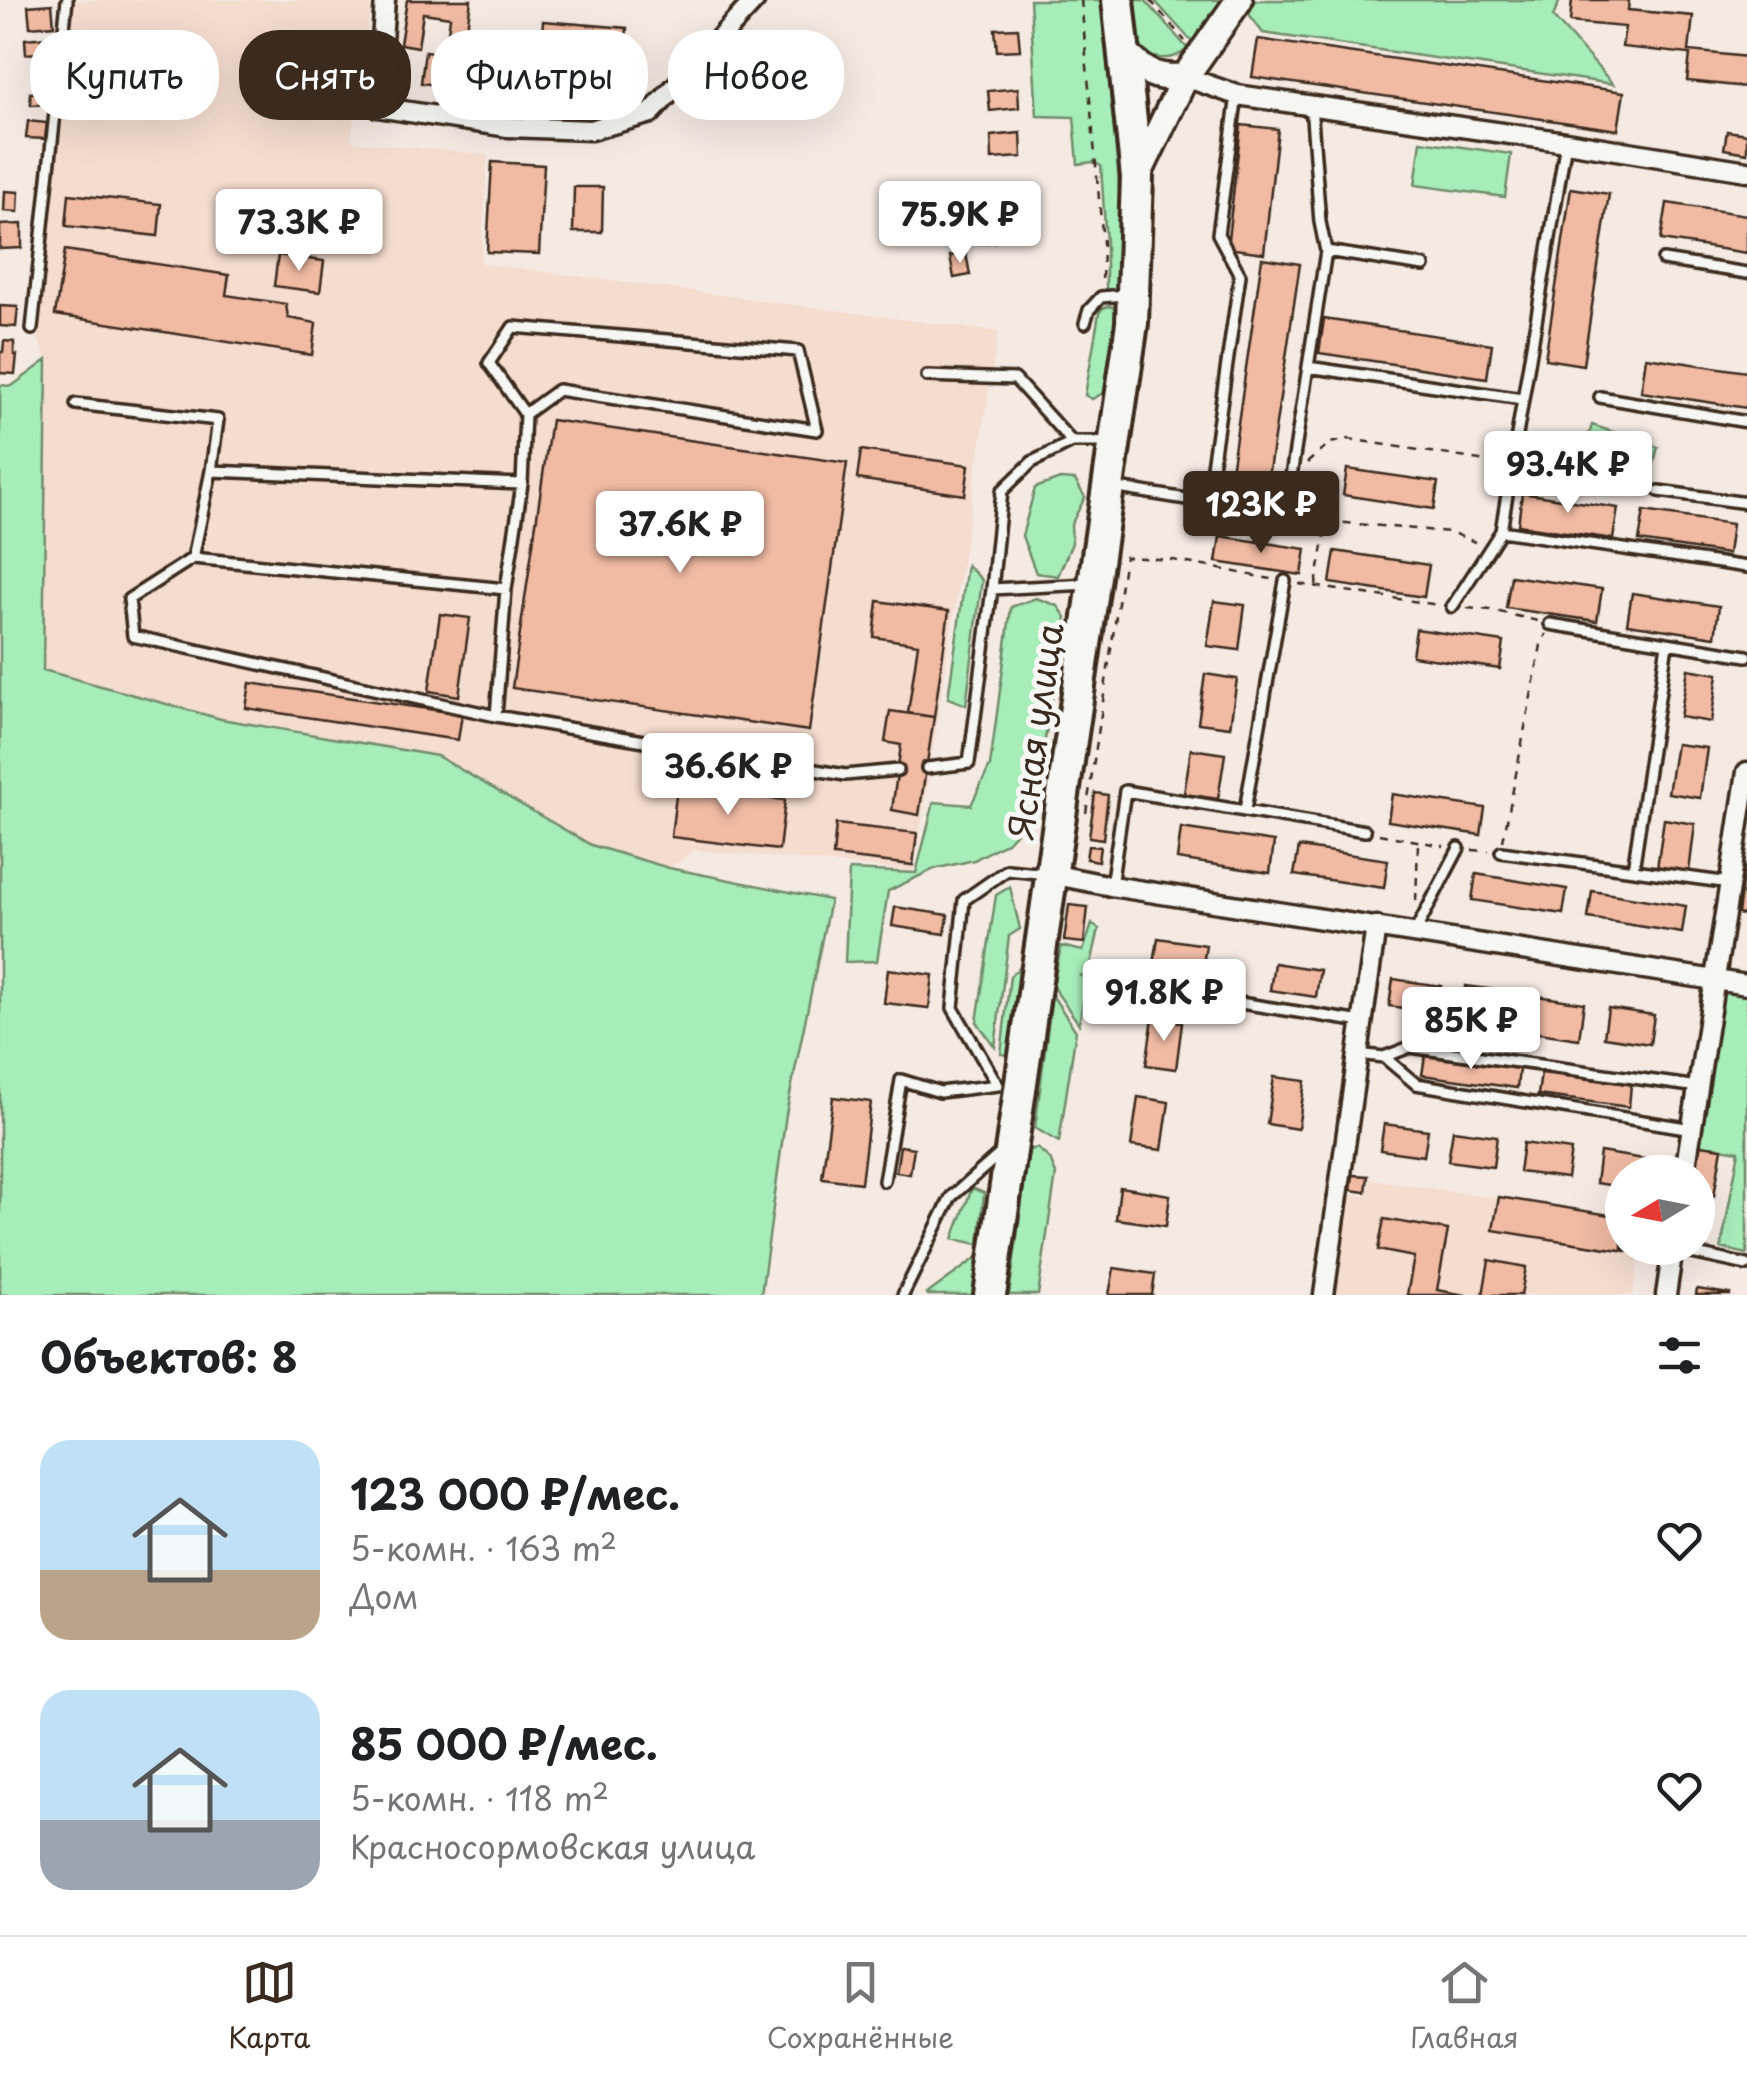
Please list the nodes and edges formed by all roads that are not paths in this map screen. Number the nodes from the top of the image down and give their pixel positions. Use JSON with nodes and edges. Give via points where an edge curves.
{"nodes":[{"id":1,"x":68,"y":0,"type":"edge"},
{"id":2,"x":385,"y":0,"type":"edge"},
{"id":3,"x":754,"y":0,"type":"edge"},
{"id":4,"x":1118,"y":0,"type":"edge"},
{"id":5,"x":1238,"y":0,"type":"edge"},
{"id":6,"x":1124,"y":52,"type":"junction"},
{"id":7,"x":1192,"y":67,"type":"junction"},
{"id":8,"x":1236,"y":95,"type":"junction"},
{"id":9,"x":1311,"y":105,"type":"junction"},
{"id":10,"x":1566,"y":142,"type":"junction"},
{"id":11,"x":1747,"y":171,"type":"edge"},
{"id":12,"x":1138,"y":177,"type":"junction"},
{"id":13,"x":1326,"y":251,"type":"junction"},
{"id":14,"x":1663,"y":260,"type":"dead end"},
{"id":15,"x":1424,"y":266,"type":"dead end"},
{"id":16,"x":1747,"y":273,"type":"edge"},
{"id":17,"x":1134,"y":294,"type":"junction"},
{"id":18,"x":1086,"y":322,"type":"dead end"},
{"id":19,"x":32,"y":330,"type":"dead end"},
{"id":20,"x":1308,"y":367,"type":"junction"},
{"id":21,"x":927,"y":376,"type":"dead end"},
{"id":22,"x":1600,"y":397,"type":"dead end"},
{"id":23,"x":1522,"y":399,"type":"junction"},
{"id":24,"x":76,"y":404,"type":"dead end"},
{"id":25,"x":525,"y":414,"type":"junction"},
{"id":26,"x":1747,"y":422,"type":"edge"},
{"id":27,"x":1072,"y":442,"type":"junction"},
{"id":28,"x":1116,"y":442,"type":"junction"},
{"id":29,"x":1511,"y":465,"type":"junction"},
{"id":30,"x":211,"y":471,"type":"junction"},
{"id":31,"x":522,"y":484,"type":"junction"},
{"id":32,"x":1616,"y":485,"type":"road end"},
{"id":33,"x":1109,"y":486,"type":"junction"},
{"id":34,"x":1660,"y":491,"type":"road end"},
{"id":35,"x":1206,"y":502,"type":"junction"},
{"id":36,"x":1747,"y":503,"type":"edge"},
{"id":37,"x":1500,"y":531,"type":"junction"},
{"id":38,"x":192,"y":558,"type":"junction"},
{"id":39,"x":1747,"y":567,"type":"edge"},
{"id":40,"x":1284,"y":581,"type":"road end"},
{"id":41,"x":1094,"y":583,"type":"junction"},
{"id":42,"x":506,"y":589,"type":"junction"},
{"id":43,"x":992,"y":589,"type":"junction"},
{"id":44,"x":1452,"y":607,"type":"road end"},
{"id":45,"x":1550,"y":624,"type":"road end"},
{"id":46,"x":1667,"y":644,"type":"junction"},
{"id":47,"x":1747,"y":656,"type":"edge"},
{"id":48,"x":496,"y":716,"type":"junction"},
{"id":49,"x":927,"y":768,"type":"dead end"},
{"id":50,"x":898,"y":770,"type":"dead end"},
{"id":51,"x":1747,"y":772,"type":"edge"},
{"id":52,"x":1246,"y":810,"type":"junction"},
{"id":53,"x":1365,"y":831,"type":"road end"},
{"id":54,"x":1459,"y":848,"type":"road end"},
{"id":55,"x":1501,"y":852,"type":"road end"},
{"id":56,"x":1633,"y":870,"type":"junction"},
{"id":57,"x":1051,"y":874,"type":"junction"},
{"id":58,"x":1730,"y":884,"type":"junction"},
{"id":59,"x":1111,"y":886,"type":"junction"},
{"id":60,"x":1376,"y":926,"type":"junction"},
{"id":61,"x":1415,"y":932,"type":"junction"},
{"id":62,"x":1715,"y":980,"type":"junction"},
{"id":63,"x":1099,"y":981,"type":"dead end"},
{"id":64,"x":1747,"y":984,"type":"edge"},
{"id":65,"x":1362,"y":1022,"type":"junction"},
{"id":66,"x":1358,"y":1054,"type":"junction"},
{"id":67,"x":1384,"y":1057,"type":"junction"},
{"id":68,"x":1008,"y":1087,"type":"junction"},
{"id":69,"x":1698,"y":1087,"type":"junction"},
{"id":70,"x":1692,"y":1128,"type":"junction"},
{"id":71,"x":1012,"y":1144,"type":"junction"},
{"id":72,"x":1688,"y":1155,"type":"edge"},
{"id":73,"x":884,"y":1181,"type":"dead end"},
{"id":74,"x":1715,"y":1258,"type":"edge"},
{"id":75,"x":1670,"y":1265,"type":"edge"},
{"id":76,"x":1747,"y":1265,"type":"edge"},
{"id":77,"x":904,"y":1295,"type":"edge"},
{"id":78,"x":990,"y":1295,"type":"edge"},
{"id":79,"x":1324,"y":1295,"type":"edge"},
{"id":80,"x":1666,"y":1295,"type":"edge"}],
"edges":[{"from":1,"to":19,"type":"lane"},
{"from":2,"to":3,"type":"street","via":[[376,108],[508,128],[591,130],[651,114]]},
{"from":4,"to":6,"type":"main road","name":"Ясная улица"},
{"from":5,"to":7,"type":"main road"},
{"from":6,"to":7,"type":"main road","via":[[1157,76]]},
{"from":6,"to":12,"type":"main road","name":"Ясная улица"},
{"from":7,"to":8,"type":"street"},
{"from":7,"to":12,"type":"main road"},
{"from":8,"to":9,"type":"street"},
{"from":8,"to":35,"type":"lane","via":[[1218,234],[1240,274]]},
{"from":9,"to":10,"type":"street"},
{"from":9,"to":13,"type":"lane"},
{"from":10,"to":11,"type":"street"},
{"from":10,"to":23,"type":"lane"},
{"from":12,"to":17,"type":"main road","name":"Ясная улица"},
{"from":13,"to":15,"type":"lane"},
{"from":13,"to":20,"type":"lane"},
{"from":14,"to":16,"type":"lane"},
{"from":17,"to":18,"type":"lane","via":[[1101,297]]},
{"from":17,"to":28,"type":"main road","name":"Ясная улица"},
{"from":20,"to":23,"type":"lane"},
{"from":20,"to":35,"type":"lane","via":[[1285,514]]},
{"from":21,"to":27,"type":"lane","via":[[1015,380]]},
{"from":22,"to":26,"type":"lane"},
{"from":23,"to":29,"type":"lane"},
{"from":24,"to":30,"type":"lane","via":[[218,420]]},
{"from":25,"to":25,"type":"lane","via":[[558,390],[818,430],[798,351],[513,327],[489,363]]},
{"from":25,"to":31,"type":"lane"},
{"from":27,"to":28,"type":"lane"},
{"from":27,"to":43,"type":"lane","via":[[1032,462],[1002,491]]},
{"from":28,"to":33,"type":"main road","name":"Ясная улица"},
{"from":29,"to":32,"type":"lane"},
{"from":29,"to":37,"type":"lane"},
{"from":30,"to":31,"type":"lane"},
{"from":30,"to":38,"type":"lane"},
{"from":31,"to":42,"type":"lane"},
{"from":33,"to":35,"type":"lane"},
{"from":33,"to":41,"type":"main road","name":"Ясная улица"},
{"from":34,"to":36,"type":"lane"},
{"from":37,"to":39,"type":"lane"},
{"from":37,"to":44,"type":"lane"},
{"from":38,"to":42,"type":"lane"},
{"from":38,"to":48,"type":"lane","via":[[129,599],[132,636]]},
{"from":40,"to":52,"type":"lane"},
{"from":41,"to":43,"type":"lane"},
{"from":41,"to":57,"type":"main road","name":"Ясная улица"},
{"from":42,"to":48,"type":"lane"},
{"from":43,"to":49,"type":"lane","via":[[969,763]]},
{"from":45,"to":46,"type":"lane"},
{"from":46,"to":47,"type":"lane"},
{"from":46,"to":56,"type":"lane"},
{"from":48,"to":50,"type":"lane","via":[[845,775]]},
{"from":51,"to":58,"type":"street"},
{"from":52,"to":53,"type":"lane"},
{"from":52,"to":59,"type":"lane","via":[[1126,790]]},
{"from":54,"to":61,"type":"lane"},
{"from":55,"to":56,"type":"lane"},
{"from":56,"to":58,"type":"lane"},
{"from":57,"to":59,"type":"street"},
{"from":57,"to":68,"type":"main road","name":"Ясная улица"},
{"from":57,"to":68,"type":"lane","via":[[1007,870],[964,900],[953,1008]]},
{"from":58,"to":62,"type":"street"},
{"from":59,"to":60,"type":"street"},
{"from":60,"to":61,"type":"street"},
{"from":60,"to":65,"type":"street"},
{"from":61,"to":62,"type":"street"},
{"from":62,"to":64,"type":"street"},
{"from":62,"to":69,"type":"street"},
{"from":63,"to":65,"type":"lane"},
{"from":65,"to":66,"type":"street"},
{"from":66,"to":67,"type":"lane"},
{"from":66,"to":79,"type":"street"},
{"from":67,"to":69,"type":"lane","via":[[1410,1047]]},
{"from":67,"to":70,"type":"lane","via":[[1416,1084]]},
{"from":68,"to":71,"type":"main road","name":"Ясная улица"},
{"from":68,"to":73,"type":"lane","via":[[940,1092],[902,1080]]},
{"from":69,"to":70,"type":"street"},
{"from":70,"to":72,"type":"street"},
{"from":71,"to":77,"type":"lane","via":[[951,1198]]},
{"from":71,"to":78,"type":"main road","name":"Ясная улица"},
{"from":74,"to":76,"type":"lane"},
{"from":75,"to":80,"type":"street"}]}
